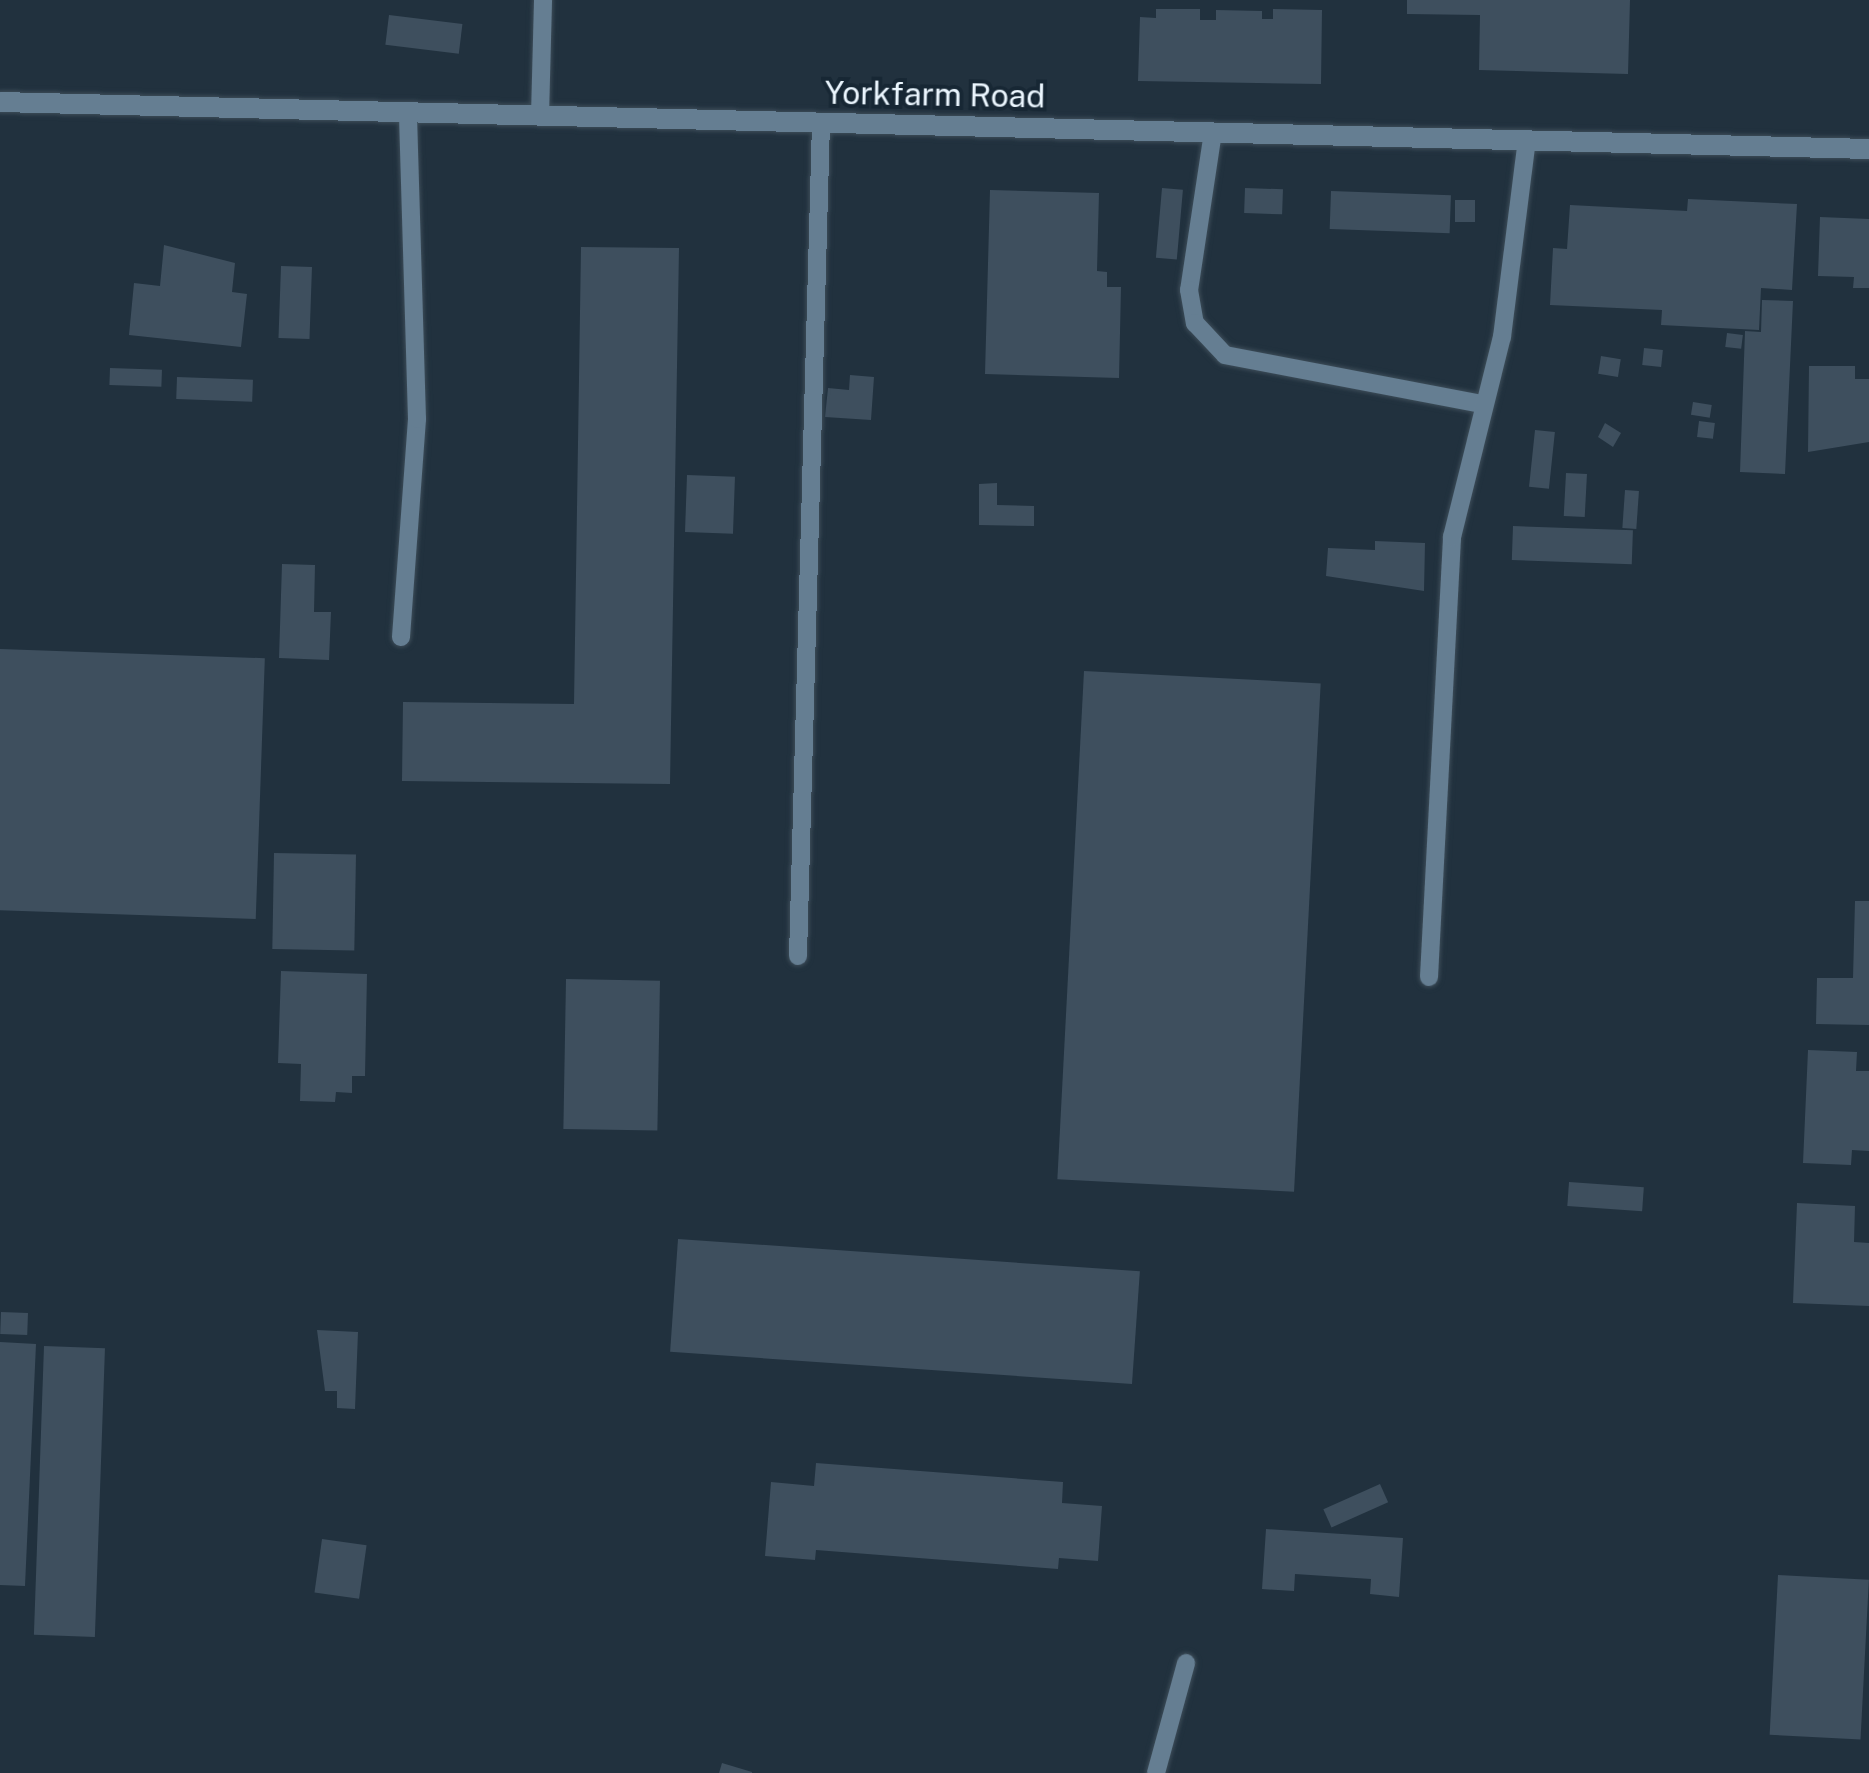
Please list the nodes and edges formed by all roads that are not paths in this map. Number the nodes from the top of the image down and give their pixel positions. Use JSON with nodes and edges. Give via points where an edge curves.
{"nodes":[{"id":1,"x":542,"y":0,"type":"edge"},
{"id":2,"x":0,"y":102,"type":"edge"},
{"id":3,"x":408,"y":112,"type":"junction"},
{"id":4,"x":540,"y":116,"type":"junction"},
{"id":5,"x":821,"y":122,"type":"junction"},
{"id":6,"x":1212,"y":132,"type":"junction"},
{"id":7,"x":1527,"y":140,"type":"junction"},
{"id":8,"x":1869,"y":148,"type":"edge"},
{"id":9,"x":1481,"y":404,"type":"junction"},
{"id":10,"x":401,"y":637,"type":"dead end"},
{"id":11,"x":798,"y":956,"type":"dead end"},
{"id":12,"x":1429,"y":977,"type":"dead end"},
{"id":13,"x":1186,"y":1664,"type":"dead end"},
{"id":14,"x":1156,"y":1773,"type":"edge"}],
"edges":[{"from":1,"to":4,"type":"lane"},
{"from":2,"to":3,"type":"street","name":"Yorkfarm Road"},
{"from":3,"to":4,"type":"street","name":"Yorkfarm Road"},
{"from":3,"to":10,"type":"lane","via":[[417,419]]},
{"from":4,"to":5,"type":"street","name":"Yorkfarm Road"},
{"from":5,"to":6,"type":"street","name":"Yorkfarm Road"},
{"from":5,"to":11,"type":"lane"},
{"from":6,"to":7,"type":"street","name":"Yorkfarm Road"},
{"from":6,"to":9,"type":"lane","via":[[1190,290],[1195,323],[1224,355]]},
{"from":7,"to":8,"type":"street","name":"Yorkfarm Road"},
{"from":7,"to":9,"type":"lane","via":[[1502,337]]},
{"from":9,"to":12,"type":"lane","via":[[1452,537]]},
{"from":13,"to":14,"type":"lane"}]}
